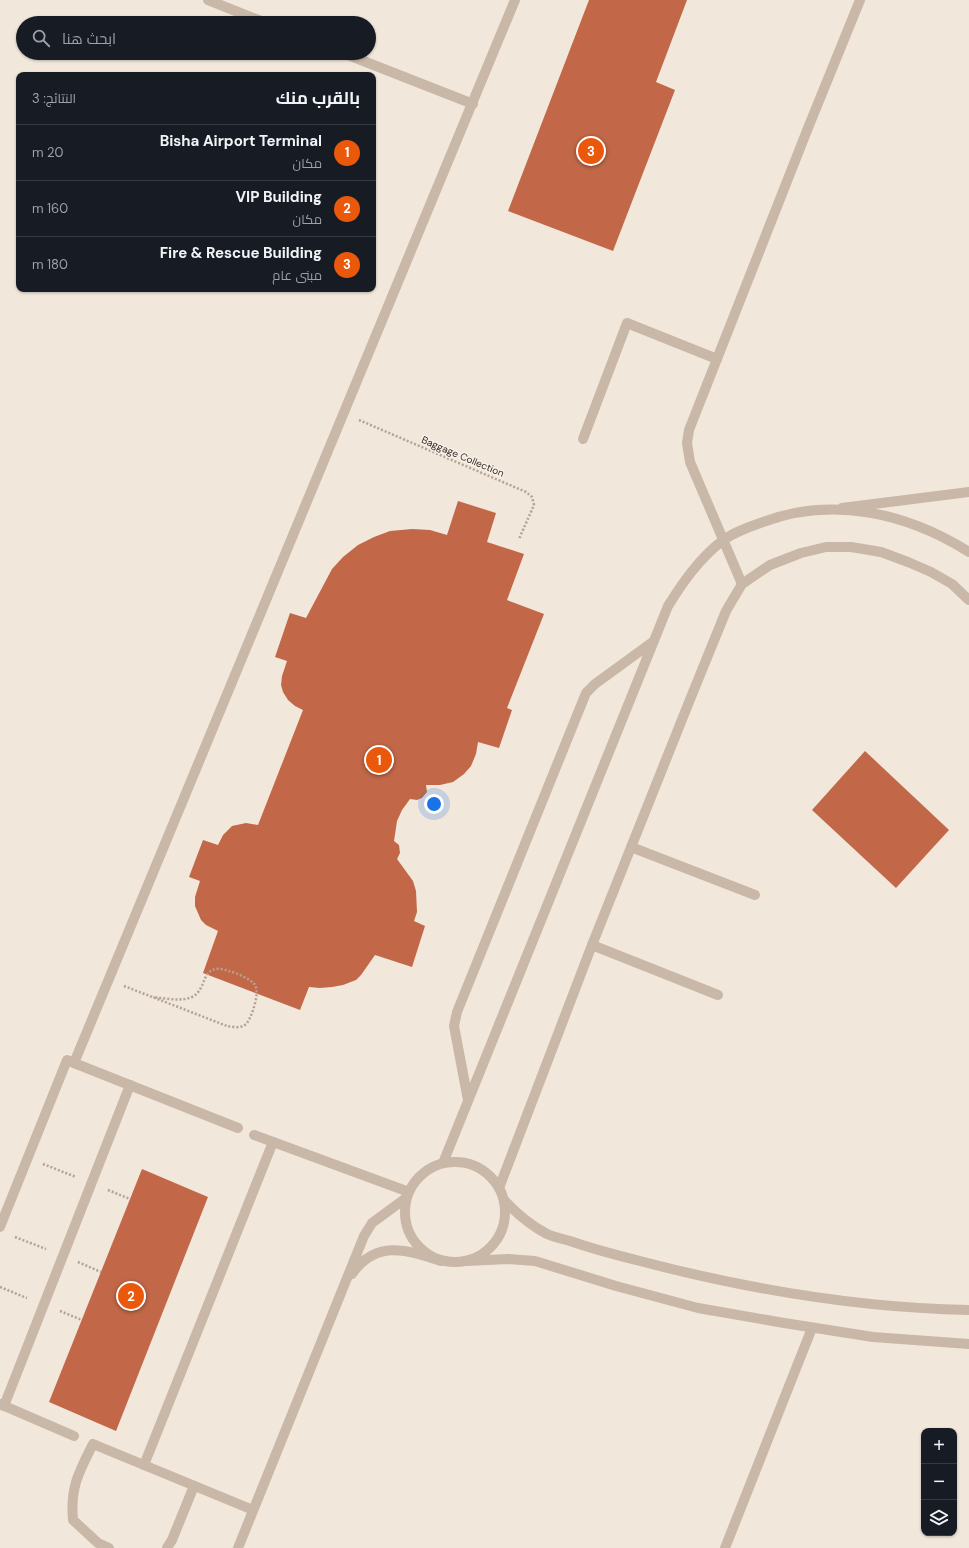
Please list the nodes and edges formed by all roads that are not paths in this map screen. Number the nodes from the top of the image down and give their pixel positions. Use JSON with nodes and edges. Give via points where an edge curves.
{"nodes":[{"id":1,"x":208,"y":0,"type":"edge"},
{"id":2,"x":515,"y":0,"type":"edge"},
{"id":3,"x":860,"y":0,"type":"edge"},
{"id":4,"x":248,"y":16,"type":"edge"},
{"id":5,"x":361,"y":60,"type":"edge"},
{"id":6,"x":473,"y":104,"type":"junction"},
{"id":7,"x":717,"y":359,"type":"junction"},
{"id":8,"x":583,"y":439,"type":"dead end"},
{"id":9,"x":969,"y":492,"type":"edge"},
{"id":10,"x":834,"y":508,"type":"junction"},
{"id":11,"x":722,"y":540,"type":"junction"},
{"id":12,"x":969,"y":552,"type":"edge"},
{"id":13,"x":742,"y":584,"type":"junction"},
{"id":14,"x":969,"y":600,"type":"edge"},
{"id":15,"x":654,"y":641,"type":"junction"},
{"id":16,"x":631,"y":847,"type":"junction"},
{"id":17,"x":756,"y":896,"type":"dead end"},
{"id":18,"x":592,"y":945,"type":"junction"},
{"id":19,"x":718,"y":995,"type":"dead end"},
{"id":20,"x":74,"y":1063,"type":"junction"},
{"id":21,"x":130,"y":1085,"type":"junction"},
{"id":22,"x":468,"y":1100,"type":"junction"},
{"id":23,"x":238,"y":1128,"type":"dead end"},
{"id":24,"x":254,"y":1135,"type":"dead end"},
{"id":25,"x":273,"y":1142,"type":"junction"},
{"id":26,"x":443,"y":1163,"type":"junction"},
{"id":27,"x":499,"y":1188,"type":"junction"},
{"id":28,"x":408,"y":1195,"type":"junction"},
{"id":29,"x":504,"y":1200,"type":"junction"},
{"id":30,"x":0,"y":1227,"type":"edge"},
{"id":31,"x":441,"y":1261,"type":"junction"},
{"id":32,"x":467,"y":1261,"type":"junction"},
{"id":33,"x":344,"y":1285,"type":"junction"},
{"id":34,"x":969,"y":1310,"type":"edge"},
{"id":35,"x":812,"y":1328,"type":"junction"},
{"id":36,"x":969,"y":1344,"type":"edge"},
{"id":37,"x":2,"y":1405,"type":"edge"},
{"id":38,"x":74,"y":1436,"type":"dead end"},
{"id":39,"x":144,"y":1465,"type":"junction"},
{"id":40,"x":194,"y":1486,"type":"junction"},
{"id":41,"x":253,"y":1510,"type":"junction"},
{"id":42,"x":109,"y":1548,"type":"edge"},
{"id":43,"x":167,"y":1548,"type":"edge"},
{"id":44,"x":238,"y":1548,"type":"edge"},
{"id":45,"x":725,"y":1548,"type":"edge"}],
"edges":[{"from":1,"to":4,"type":"street"},
{"from":2,"to":6,"type":"street"},
{"from":3,"to":7,"type":"street"},
{"from":5,"to":6,"type":"street"},
{"from":6,"to":20,"type":"street"},
{"from":7,"to":8,"type":"street","via":[[627,323]]},
{"from":7,"to":11,"type":"street","via":[[688,430],[687,443],[690,462]]},
{"from":9,"to":10,"type":"street"},
{"from":10,"to":11,"type":"street","via":[[802,511],[770,519]]},
{"from":10,"to":12,"type":"street","via":[[865,511],[895,518],[934,532]]},
{"from":11,"to":13,"type":"street"},
{"from":11,"to":15,"type":"street","via":[[701,559],[682,583],[668,606]]},
{"from":13,"to":14,"type":"street","via":[[770,565],[801,553],[826,547],[851,547],[881,552],[931,572],[952,584]]},
{"from":13,"to":16,"type":"street","via":[[726,611]]},
{"from":15,"to":22,"type":"street"},
{"from":15,"to":22,"type":"street","via":[[586,693],[457,1012],[454,1026]]},
{"from":16,"to":17,"type":"street"},
{"from":16,"to":18,"type":"street"},
{"from":18,"to":19,"type":"street"},
{"from":18,"to":27,"type":"street"},
{"from":20,"to":21,"type":"street"},
{"from":20,"to":30,"type":"street","via":[[67,1060]]},
{"from":21,"to":23,"type":"street"},
{"from":21,"to":37,"type":"street"},
{"from":22,"to":26,"type":"street"},
{"from":24,"to":25,"type":"street"},
{"from":25,"to":28,"type":"street"},
{"from":25,"to":39,"type":"street"},
{"from":26,"to":27,"type":"street","via":[[459,1162],[475,1166],[489,1175]]},
{"from":26,"to":28,"type":"street","via":[[429,1169],[417,1179]]},
{"from":27,"to":29,"type":"street"},
{"from":28,"to":31,"type":"street","via":[[404,1214],[407,1230],[415,1243],[427,1254]]},
{"from":28,"to":33,"type":"street","via":[[372,1224],[364,1236]]},
{"from":29,"to":32,"type":"street","via":[[506,1216],[502,1232],[494,1245],[482,1255]]},
{"from":29,"to":34,"type":"street","via":[[523,1219],[549,1234],[660,1267],[819,1297],[902,1308]]},
{"from":31,"to":32,"type":"street"},
{"from":31,"to":33,"type":"street","via":[[401,1249],[384,1251],[365,1260]]},
{"from":32,"to":35,"type":"street","via":[[508,1259],[535,1262],[698,1308]]},
{"from":33,"to":41,"type":"street"},
{"from":35,"to":36,"type":"street","via":[[873,1337]]},
{"from":35,"to":45,"type":"street"},
{"from":37,"to":38,"type":"street"},
{"from":39,"to":40,"type":"street"},
{"from":39,"to":42,"type":"street","via":[[93,1444],[77,1477],[71,1503],[73,1520],[98,1543]]},
{"from":40,"to":41,"type":"street"},
{"from":40,"to":43,"type":"street"},
{"from":41,"to":44,"type":"street"}]}
